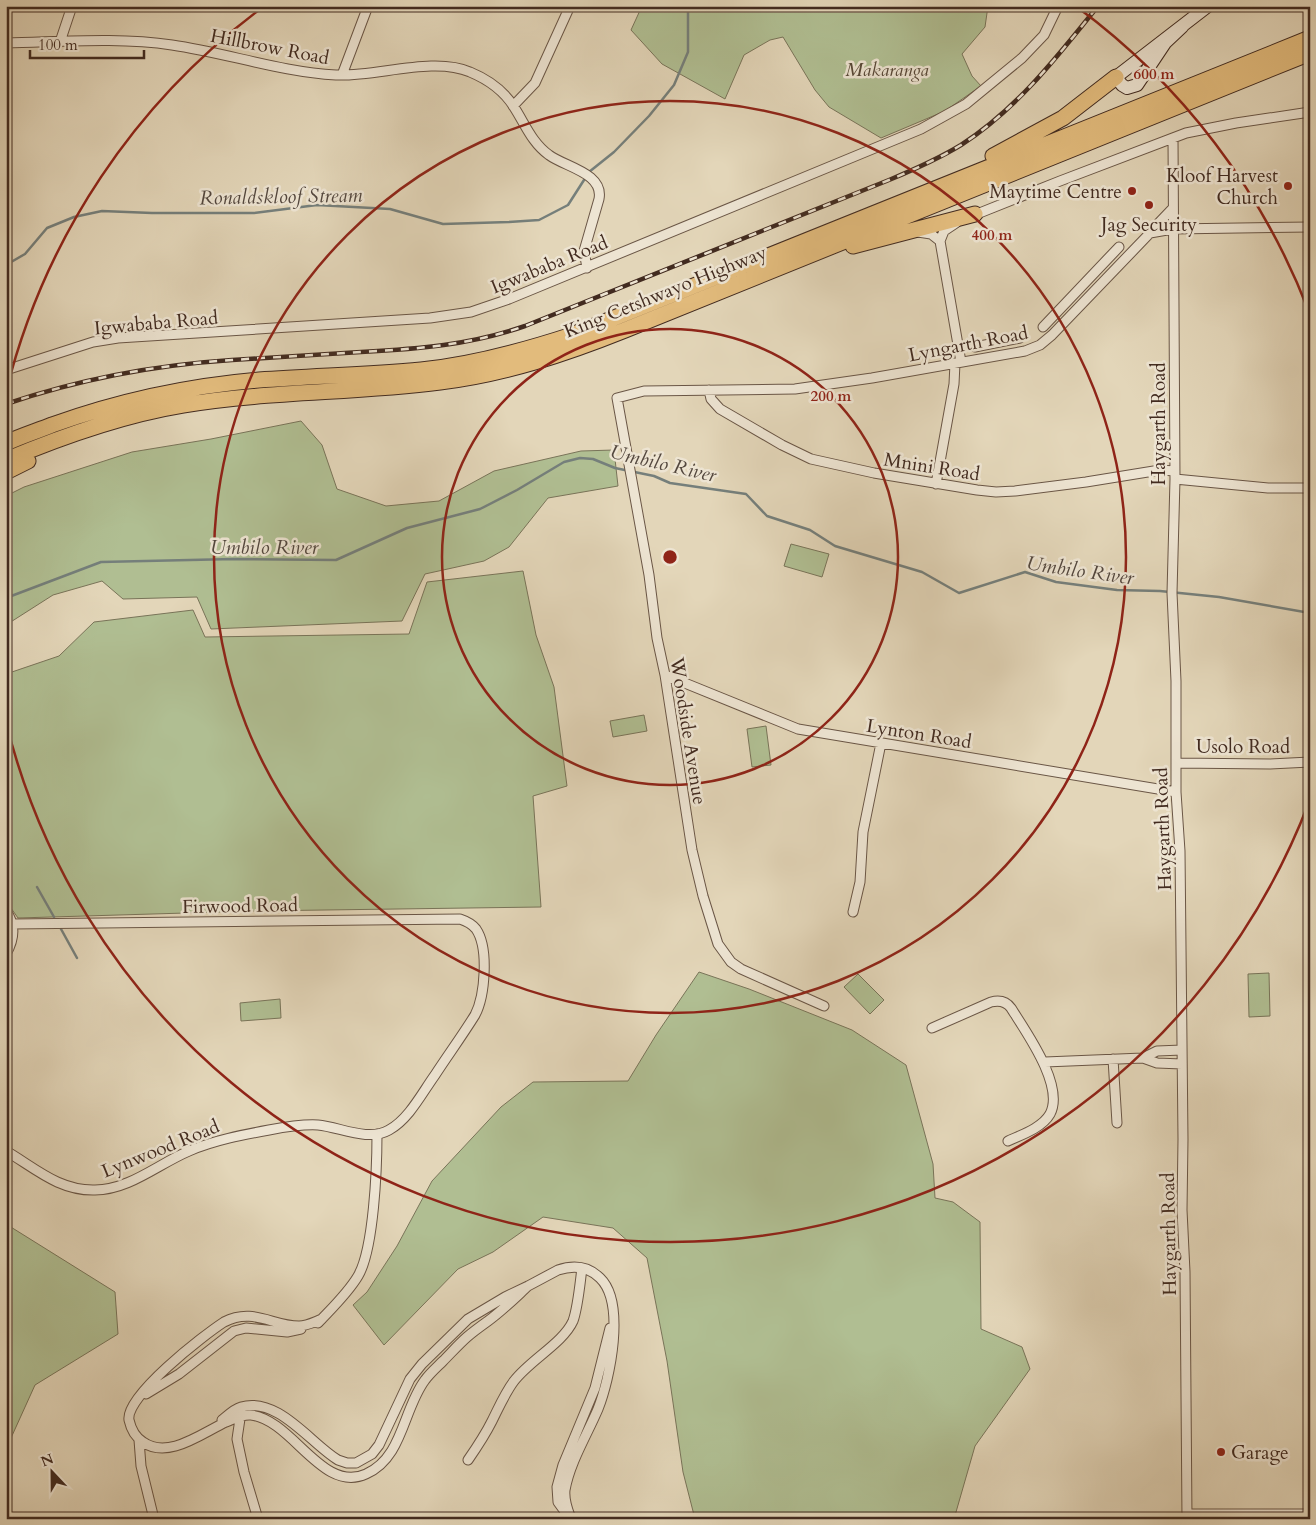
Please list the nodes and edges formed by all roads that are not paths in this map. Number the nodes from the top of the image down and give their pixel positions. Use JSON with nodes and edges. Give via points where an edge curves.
{"nodes":[{"id":1,"x":72,"y":6,"type":"edge"},
{"id":2,"x":368,"y":6,"type":"edge"},
{"id":3,"x":570,"y":6,"type":"edge"},
{"id":4,"x":1058,"y":6,"type":"edge"},
{"id":5,"x":1208,"y":6,"type":"edge"},
{"id":6,"x":1182,"y":27,"type":"junction"},
{"id":7,"x":1310,"y":38,"type":"edge"},
{"id":8,"x":60,"y":42,"type":"junction"},
{"id":9,"x":6,"y":43,"type":"edge"},
{"id":10,"x":1310,"y":53,"type":"edge"},
{"id":11,"x":342,"y":75,"type":"junction"},
{"id":12,"x":1116,"y":77,"type":"junction"},
{"id":13,"x":514,"y":106,"type":"junction"},
{"id":14,"x":1310,"y":112,"type":"edge"},
{"id":15,"x":1172,"y":138,"type":"junction"},
{"id":16,"x":893,"y":205,"type":"junction"},
{"id":17,"x":1173,"y":208,"type":"junction"},
{"id":18,"x":975,"y":214,"type":"junction"},
{"id":19,"x":1310,"y":227,"type":"edge"},
{"id":20,"x":1173,"y":229,"type":"junction"},
{"id":21,"x":912,"y":232,"type":"junction"},
{"id":22,"x":1150,"y":233,"type":"junction"},
{"id":23,"x":940,"y":241,"type":"junction"},
{"id":24,"x":1118,"y":247,"type":"dead end"},
{"id":25,"x":587,"y":268,"type":"junction"},
{"id":26,"x":728,"y":288,"type":"junction"},
{"id":27,"x":1060,"y":309,"type":"junction"},
{"id":28,"x":1069,"y":317,"type":"junction"},
{"id":29,"x":1043,"y":327,"type":"dead end"},
{"id":30,"x":1020,"y":338,"type":"dead end"},
{"id":31,"x":991,"y":344,"type":"junction"},
{"id":32,"x":975,"y":347,"type":"dead end"},
{"id":33,"x":993,"y":356,"type":"junction"},
{"id":34,"x":958,"y":363,"type":"junction"},
{"id":35,"x":6,"y":370,"type":"edge"},
{"id":36,"x":709,"y":390,"type":"junction"},
{"id":37,"x":617,"y":398,"type":"joint"},
{"id":38,"x":98,"y":410,"type":"junction"},
{"id":39,"x":118,"y":420,"type":"junction"},
{"id":40,"x":6,"y":435,"type":"edge"},
{"id":41,"x":6,"y":443,"type":"edge"},
{"id":42,"x":6,"y":460,"type":"edge"},
{"id":43,"x":6,"y":472,"type":"edge"},
{"id":44,"x":1175,"y":475,"type":"junction"},
{"id":45,"x":936,"y":484,"type":"junction"},
{"id":46,"x":1310,"y":488,"type":"edge"},
{"id":47,"x":665,"y":675,"type":"junction"},
{"id":48,"x":881,"y":743,"type":"junction"},
{"id":49,"x":1310,"y":762,"type":"edge"},
{"id":50,"x":1176,"y":763,"type":"junction"},
{"id":51,"x":1176,"y":792,"type":"junction"},
{"id":52,"x":6,"y":911,"type":"edge"},
{"id":53,"x":853,"y":912,"type":"dead end"},
{"id":54,"x":12,"y":924,"type":"junction"},
{"id":55,"x":6,"y":954,"type":"edge"},
{"id":56,"x":824,"y":1006,"type":"dead end"},
{"id":57,"x":932,"y":1028,"type":"dead end"},
{"id":58,"x":1182,"y":1050,"type":"junction"},
{"id":59,"x":1143,"y":1058,"type":"junction"},
{"id":60,"x":1113,"y":1059,"type":"junction"},
{"id":61,"x":1045,"y":1062,"type":"junction"},
{"id":62,"x":1182,"y":1064,"type":"junction"},
{"id":63,"x":1117,"y":1123,"type":"dead end"},
{"id":64,"x":377,"y":1134,"type":"junction"},
{"id":65,"x":1008,"y":1141,"type":"dead end"},
{"id":66,"x":6,"y":1151,"type":"edge"},
{"id":67,"x":582,"y":1268,"type":"junction"},
{"id":68,"x":528,"y":1286,"type":"junction"},
{"id":69,"x":322,"y":1319,"type":"junction"},
{"id":70,"x":139,"y":1397,"type":"junction"},
{"id":71,"x":241,"y":1412,"type":"junction"},
{"id":72,"x":139,"y":1440,"type":"junction"},
{"id":73,"x":468,"y":1460,"type":"dead end"},
{"id":74,"x":1310,"y":1514,"type":"edge"},
{"id":75,"x":1187,"y":1516,"type":"edge"},
{"id":76,"x":571,"y":1517,"type":"edge"},
{"id":77,"x":154,"y":1519,"type":"edge"},
{"id":78,"x":258,"y":1519,"type":"edge"}],
"edges":[{"from":1,"to":8,"type":"street"},
{"from":2,"to":11,"type":"street"},
{"from":3,"to":13,"type":"street","via":[[535,83]]},
{"from":4,"to":25,"type":"street","name":"Igwababa Road","via":[[1049,28],[1034,47],[966,104],[920,129]]},
{"from":5,"to":6,"type":"street"},
{"from":6,"to":12,"type":"street"},
{"from":6,"to":12,"type":"street","via":[[1165,43],[1137,85],[1126,88]]},
{"from":7,"to":16,"type":"highway","name":"King Cetshwayo Highway"},
{"from":8,"to":9,"type":"street","name":"Hillbrow Road"},
{"from":8,"to":11,"type":"street","name":"Hillbrow Road","via":[[152,42]]},
{"from":10,"to":26,"type":"highway","name":"King Cetshwayo Highway"},
{"from":11,"to":13,"type":"street","name":"Hillbrow Road","via":[[455,66],[488,81]]},
{"from":12,"to":16,"type":"highway","via":[[1046,129]]},
{"from":13,"to":25,"type":"street","name":"Hillbrow Road","via":[[527,131],[543,151],[590,177],[597,185],[600,194],[584,251]]},
{"from":14,"to":15,"type":"street","via":[[1205,128]]},
{"from":15,"to":17,"type":"street","name":"Haygarth Road"},
{"from":15,"to":18,"type":"street"},
{"from":16,"to":38,"type":"highway","name":"King Cetshwayo Highway","via":[[572,335],[518,352],[422,370],[205,386]]},
{"from":17,"to":20,"type":"street","name":"Haygarth Road"},
{"from":17,"to":22,"type":"street","name":"Lyngarth Road"},
{"from":18,"to":21,"type":"highway"},
{"from":18,"to":23,"type":"street","via":[[947,228]]},
{"from":19,"to":20,"type":"street"},
{"from":20,"to":22,"type":"street"},
{"from":20,"to":44,"type":"street","name":"Haygarth Road"},
{"from":21,"to":23,"type":"street","via":[[929,233]]},
{"from":21,"to":26,"type":"highway","via":[[862,243]]},
{"from":22,"to":28,"type":"street","name":"Lyngarth Road"},
{"from":23,"to":34,"type":"street"},
{"from":24,"to":27,"type":"street"},
{"from":25,"to":35,"type":"street","name":"Igwababa Road","via":[[462,314],[118,338],[93,342]]},
{"from":26,"to":39,"type":"highway","name":"King Cetshwayo Highway","via":[[574,350],[481,376],[424,384],[234,397]]},
{"from":27,"to":28,"type":"street"},
{"from":27,"to":29,"type":"street"},
{"from":28,"to":33,"type":"street","name":"Lyngarth Road","via":[[1036,347]]},
{"from":30,"to":31,"type":"street"},
{"from":31,"to":32,"type":"street"},
{"from":31,"to":33,"type":"street"},
{"from":33,"to":34,"type":"street","name":"Lyngarth Road"},
{"from":34,"to":36,"type":"street","name":"Lyngarth Road","via":[[795,389]]},
{"from":34,"to":45,"type":"street"},
{"from":36,"to":37,"type":"street","name":"Lyngarth Road","via":[[644,391]]},
{"from":36,"to":45,"type":"street","name":"Mnini Road","via":[[711,400],[720,409],[806,458]]},
{"from":37,"to":47,"type":"street","name":"Woodside Avenue"},
{"from":38,"to":40,"type":"highway","via":[[52,419]]},
{"from":38,"to":41,"type":"highway","name":"King Cetshwayo Highway"},
{"from":39,"to":42,"type":"highway","name":"King Cetshwayo Highway"},
{"from":39,"to":43,"type":"highway"},
{"from":44,"to":45,"type":"street","name":"Mnini Road","via":[[1160,470],[1004,492]]},
{"from":44,"to":46,"type":"street","name":"Mnini Road","via":[[1268,488]]},
{"from":44,"to":50,"type":"street","name":"Haygarth Road"},
{"from":47,"to":48,"type":"street","name":"Lynton Road","via":[[798,729]]},
{"from":47,"to":56,"type":"street","name":"Woodside Avenue","via":[[692,850],[718,944],[731,962],[741,969]]},
{"from":48,"to":51,"type":"street","name":"Lynton Road"},
{"from":48,"to":53,"type":"street","via":[[864,832],[859,892]]},
{"from":49,"to":50,"type":"street","name":"Usolo Road"},
{"from":50,"to":51,"type":"street","name":"Haygarth Road"},
{"from":51,"to":58,"type":"street","name":"Haygarth Road","via":[[1180,841]]},
{"from":52,"to":54,"type":"street"},
{"from":54,"to":55,"type":"street","via":[[12,941]]},
{"from":54,"to":64,"type":"street","name":"Firwood Road","via":[[438,918],[467,921],[477,930],[482,946],[484,990],[479,1007],[405,1116],[395,1127]]},
{"from":57,"to":61,"type":"street","via":[[991,1002],[1001,1001],[1011,1008]]},
{"from":58,"to":59,"type":"street","via":[[1158,1051]]},
{"from":58,"to":62,"type":"street","name":"Haygarth Road"},
{"from":59,"to":60,"type":"street"},
{"from":59,"to":62,"type":"street","via":[[1157,1063]]},
{"from":60,"to":61,"type":"street"},
{"from":60,"to":63,"type":"street"},
{"from":61,"to":65,"type":"street","via":[[1054,1095],[1050,1114],[1044,1122]]},
{"from":62,"to":75,"type":"street","name":"Haygarth Road"},
{"from":64,"to":66,"type":"street","name":"Lynwood Road","via":[[306,1125],[238,1136],[186,1152],[120,1186],[95,1190],[76,1189],[55,1182]]},
{"from":64,"to":69,"type":"street","via":[[372,1212],[364,1264],[353,1283]]},
{"from":67,"to":68,"type":"street","via":[[558,1270]]},
{"from":67,"to":73,"type":"street","via":[[575,1312],[569,1327],[514,1381]]},
{"from":67,"to":76,"type":"street","via":[[604,1282],[612,1306],[610,1328],[595,1388],[557,1487],[558,1502]]},
{"from":68,"to":71,"type":"street","via":[[475,1314],[432,1354],[410,1379],[375,1450],[360,1462],[347,1463],[333,1457],[278,1413],[258,1406]]},
{"from":68,"to":71,"type":"street","via":[[467,1337],[425,1380],[391,1451],[367,1474],[353,1479],[333,1474],[285,1432]]},
{"from":69,"to":70,"type":"street","via":[[292,1332],[234,1330],[179,1374]]},
{"from":69,"to":70,"type":"street","via":[[300,1326],[254,1316],[229,1319],[172,1363]]},
{"from":70,"to":72,"type":"street","via":[[129,1418]]},
{"from":71,"to":72,"type":"street","via":[[230,1414],[212,1428],[170,1448],[153,1448]]},
{"from":71,"to":78,"type":"street","via":[[237,1438]]},
{"from":72,"to":77,"type":"street","via":[[141,1466]]},
{"from":74,"to":75,"type":"street"}]}
